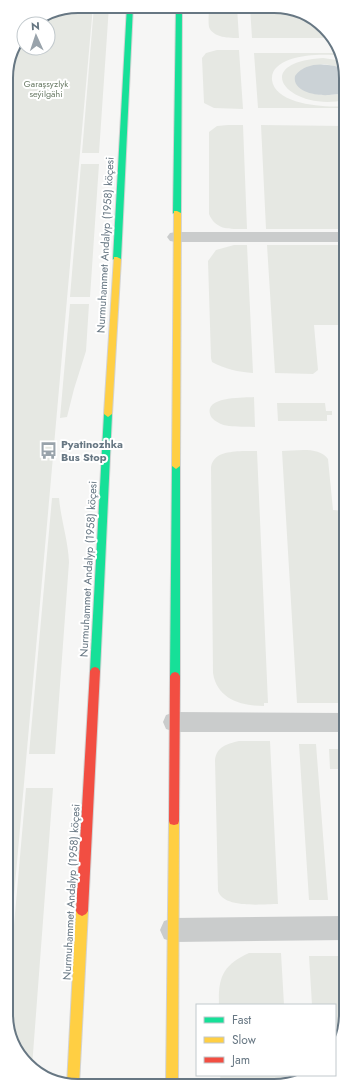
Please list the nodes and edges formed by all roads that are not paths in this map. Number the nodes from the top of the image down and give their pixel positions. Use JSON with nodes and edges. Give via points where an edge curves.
{"nodes":[{"id":1,"x":130,"y":13,"type":"edge"},
{"id":2,"x":179,"y":13,"type":"edge"},
{"id":3,"x":176,"y":237,"type":"junction"},
{"id":4,"x":339,"y":237,"type":"edge"},
{"id":5,"x":175,"y":722,"type":"junction"},
{"id":6,"x":339,"y":723,"type":"edge"},
{"id":7,"x":339,"y":928,"type":"edge"},
{"id":8,"x":174,"y":930,"type":"junction"},
{"id":9,"x":73,"y":1079,"type":"edge"},
{"id":10,"x":172,"y":1079,"type":"edge"}],
"edges":[{"from":1,"to":9,"type":"main road","name":"Nurmuhammet Andalyp (1958) köçesi"},
{"from":2,"to":3,"type":"main road"},
{"from":3,"to":4,"type":"street"},
{"from":3,"to":5,"type":"main road"},
{"from":5,"to":6,"type":"street"},
{"from":5,"to":8,"type":"main road"},
{"from":7,"to":8,"type":"street"},
{"from":8,"to":10,"type":"main road"}]}
